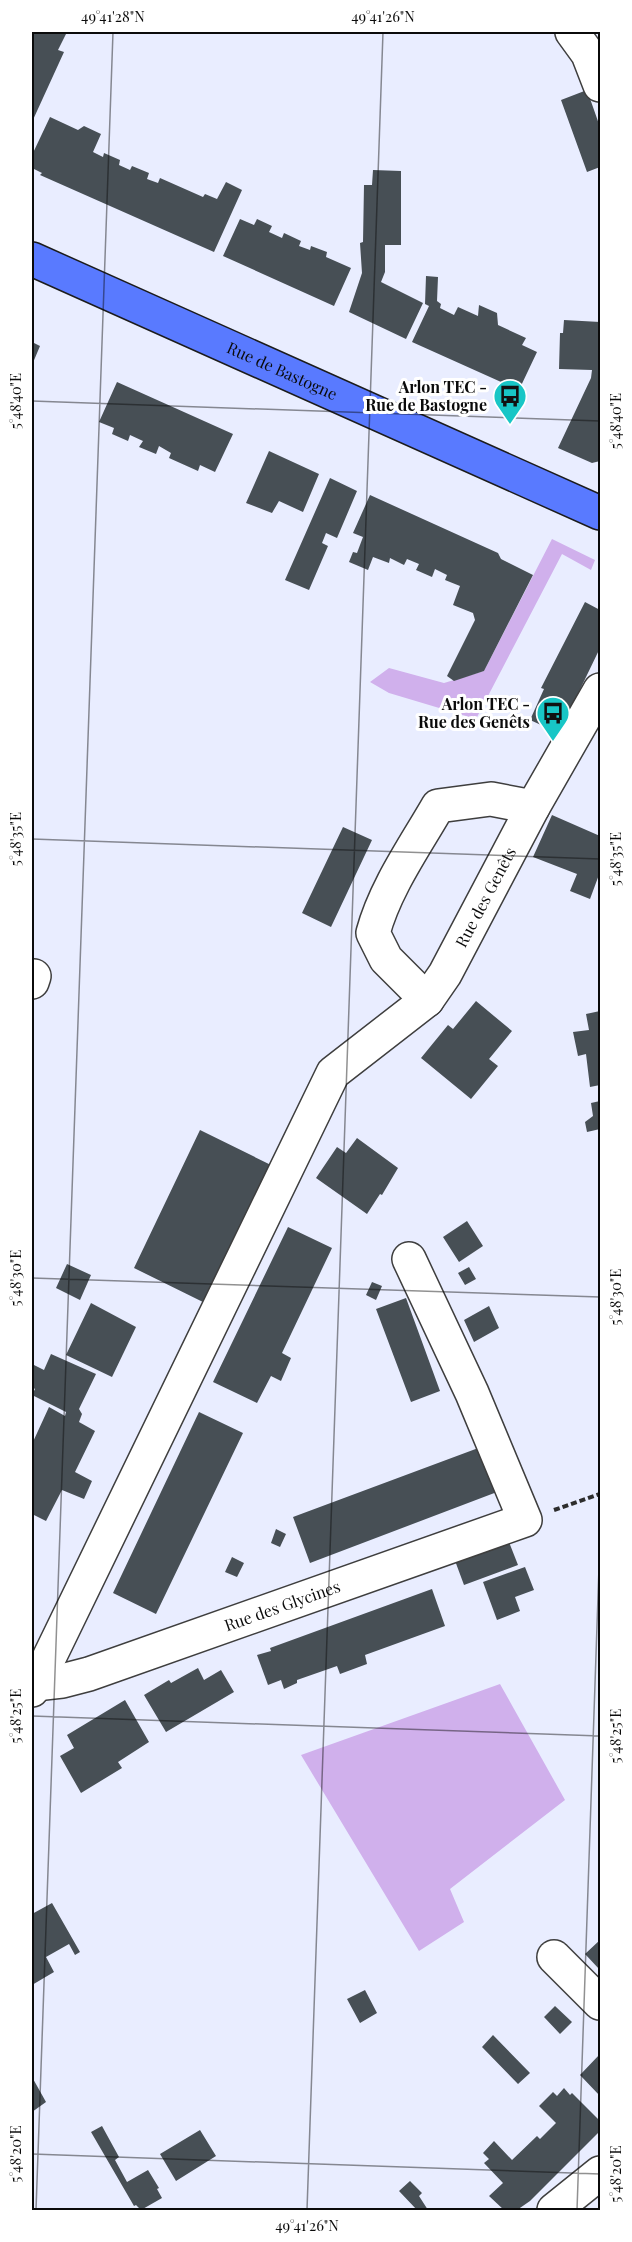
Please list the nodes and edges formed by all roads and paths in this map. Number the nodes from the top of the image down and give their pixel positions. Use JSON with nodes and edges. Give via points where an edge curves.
{"nodes":[{"id":1,"x":572,"y":32,"type":"edge"},
{"id":2,"x":600,"y":85,"type":"edge"},
{"id":3,"x":32,"y":259,"type":"edge"},
{"id":4,"x":599,"y":506,"type":"edge"},
{"id":5,"x":600,"y":690,"type":"edge"},
{"id":6,"x":533,"y":807,"type":"junction"},
{"id":7,"x":427,"y":1000,"type":"junction"},
{"id":8,"x":409,"y":1259,"type":"dead end"},
{"id":9,"x":600,"y":1494,"type":"edge"},
{"id":10,"x":525,"y":1520,"type":"junction"},
{"id":11,"x":37,"y":1675,"type":"edge"},
{"id":12,"x":554,"y":1956,"type":"dead end"},
{"id":13,"x":600,"y":2003,"type":"edge"},
{"id":14,"x":600,"y":2173,"type":"edge"},
{"id":15,"x":573,"y":2205,"type":"edge"}],
"edges":[{"from":1,"to":2,"type":"street","via":[[588,54]]},
{"from":3,"to":4,"type":"main road","name":"Rue de Bastogne"},
{"from":5,"to":6,"type":"street","name":"Rue des Genêts"},
{"from":6,"to":7,"type":"street","name":"Rue des Genêts","via":[[445,974]]},
{"from":6,"to":7,"type":"street","via":[[491,799],[438,806],[410,854],[378,913],[373,933],[386,959]]},
{"from":7,"to":11,"type":"street","name":"Rue des Genêts","via":[[333,1073]]},
{"from":8,"to":10,"type":"street","via":[[472,1393]]},
{"from":9,"to":10,"type":"path"},
{"from":10,"to":11,"type":"street","name":"Rue des Glycines","via":[[89,1674],[62,1681]]},
{"from":12,"to":13,"type":"street"},
{"from":14,"to":15,"type":"street"}]}
